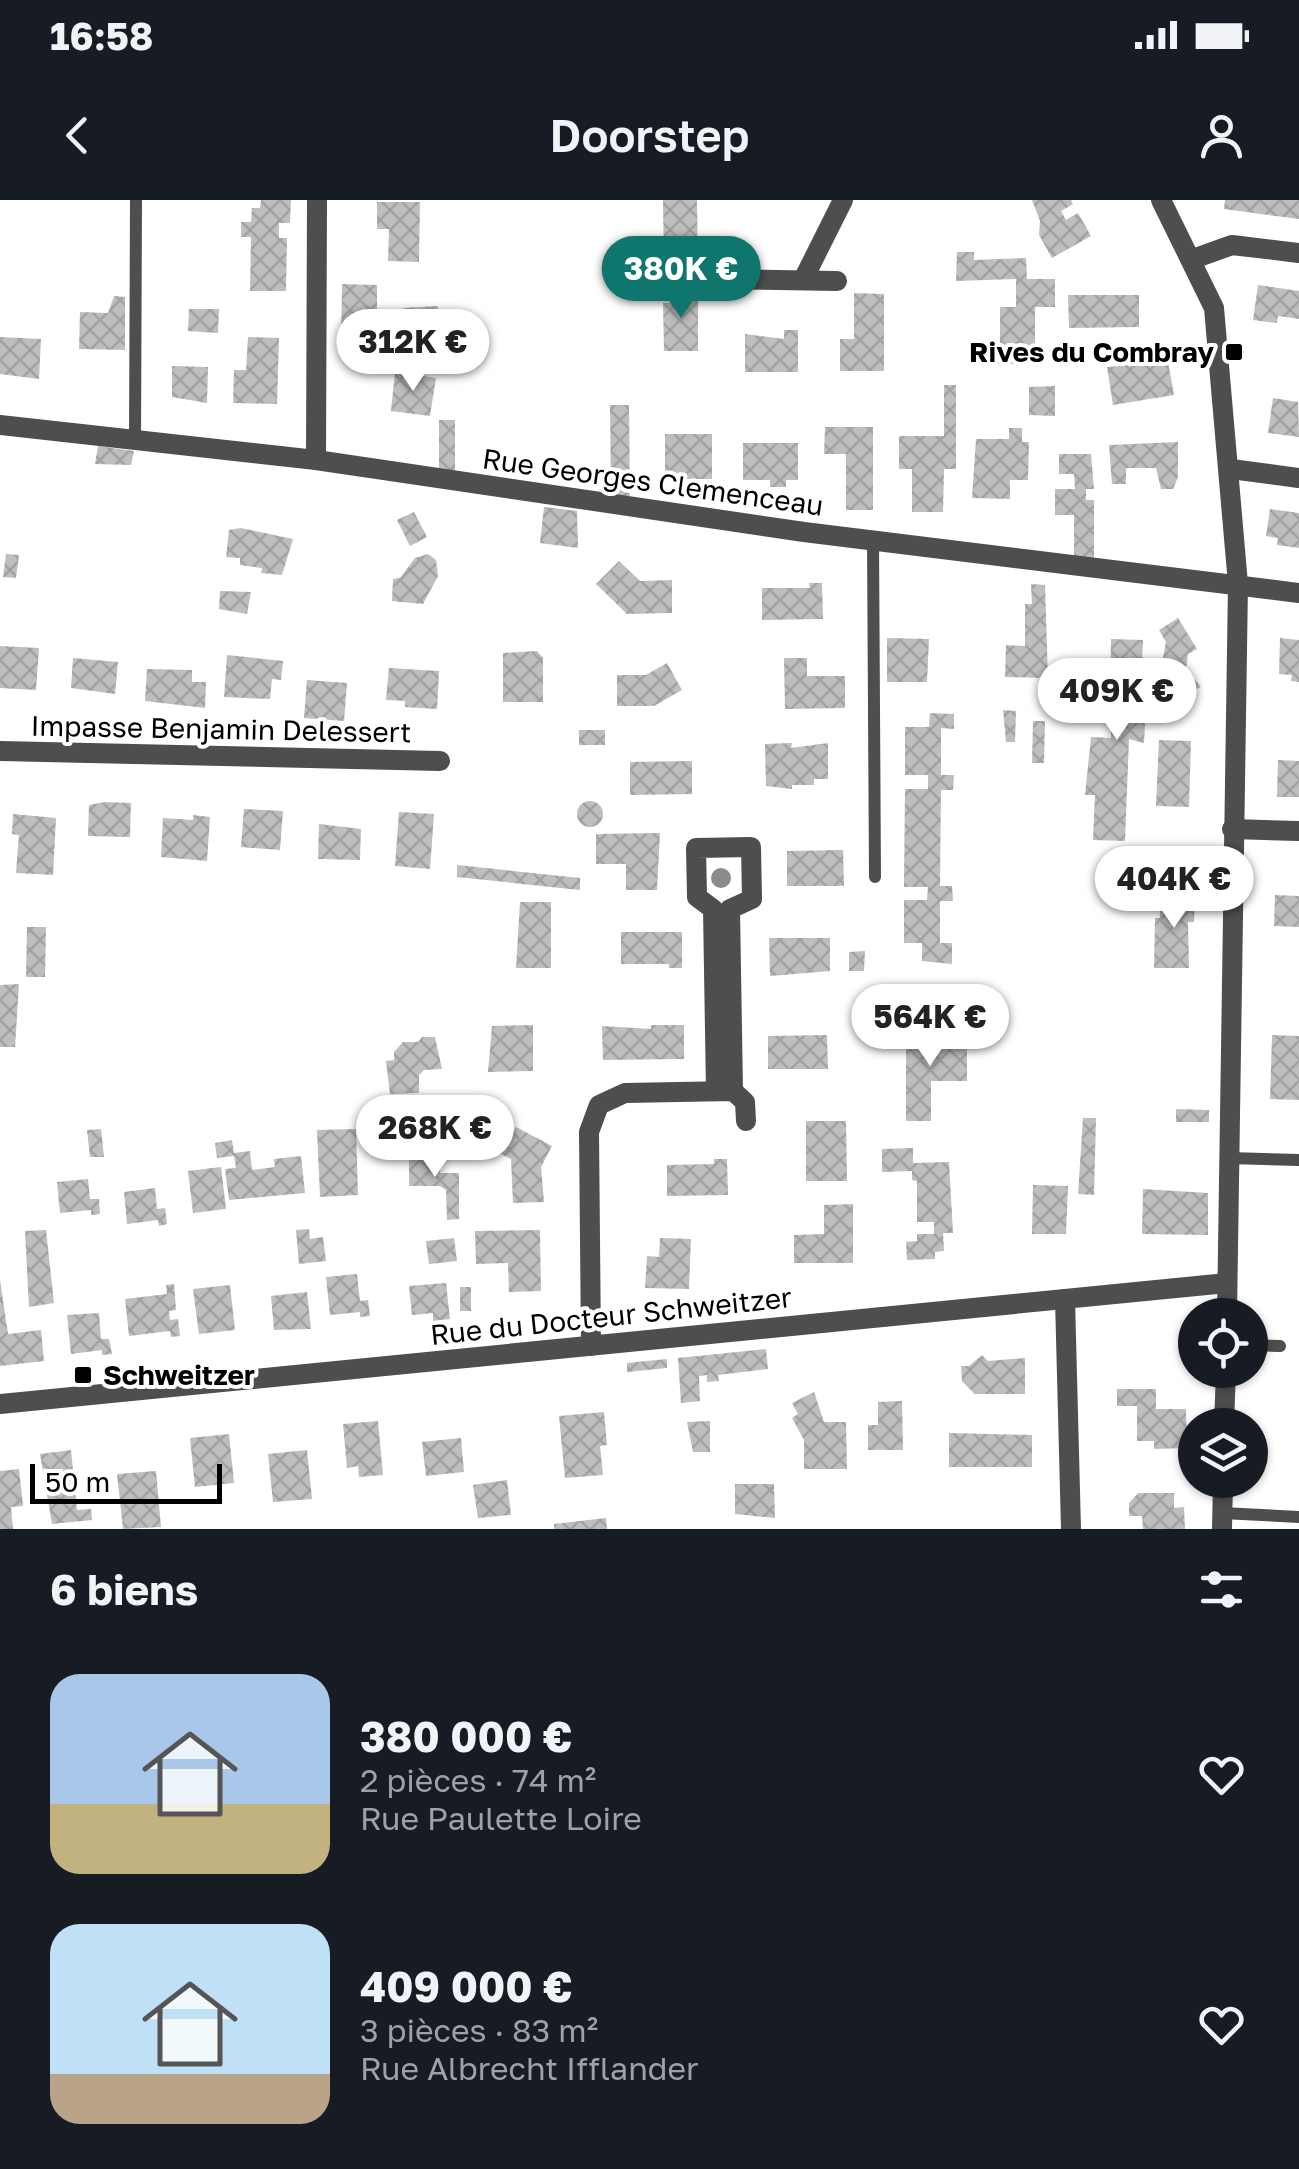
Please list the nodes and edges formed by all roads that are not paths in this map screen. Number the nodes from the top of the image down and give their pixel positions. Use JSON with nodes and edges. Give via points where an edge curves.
{"nodes":[{"id":1,"x":136,"y":200,"type":"edge"},
{"id":2,"x":316,"y":200,"type":"edge"},
{"id":3,"x":843,"y":200,"type":"edge"},
{"id":4,"x":1162,"y":200,"type":"edge"},
{"id":5,"x":1299,"y":253,"type":"edge"},
{"id":6,"x":1193,"y":259,"type":"junction"},
{"id":7,"x":715,"y":280,"type":"dead end"},
{"id":8,"x":803,"y":280,"type":"junction"},
{"id":9,"x":837,"y":281,"type":"dead end"},
{"id":10,"x":0,"y":425,"type":"edge"},
{"id":11,"x":135,"y":440,"type":"junction"},
{"id":12,"x":316,"y":460,"type":"junction"},
{"id":13,"x":1231,"y":469,"type":"junction"},
{"id":14,"x":1299,"y":478,"type":"edge"},
{"id":15,"x":873,"y":542,"type":"junction"},
{"id":16,"x":1238,"y":584,"type":"junction"},
{"id":17,"x":1299,"y":594,"type":"edge"},
{"id":18,"x":0,"y":751,"type":"edge"},
{"id":19,"x":440,"y":761,"type":"dead end"},
{"id":20,"x":1232,"y":829,"type":"junction"},
{"id":21,"x":1299,"y":831,"type":"edge"},
{"id":22,"x":874,"y":877,"type":"dead end"},
{"id":23,"x":721,"y":909,"type":"dead end"},
{"id":24,"x":724,"y":1091,"type":"junction"},
{"id":25,"x":746,"y":1120,"type":"dead end"},
{"id":26,"x":1228,"y":1158,"type":"junction"},
{"id":27,"x":1299,"y":1160,"type":"edge"},
{"id":28,"x":1227,"y":1283,"type":"junction"},
{"id":29,"x":1227,"y":1298,"type":"edge"},
{"id":30,"x":1065,"y":1299,"type":"junction"},
{"id":31,"x":591,"y":1346,"type":"junction"},
{"id":32,"x":1268,"y":1346,"type":"edge"},
{"id":33,"x":1280,"y":1346,"type":"dead end"},
{"id":34,"x":0,"y":1404,"type":"edge"},
{"id":35,"x":1299,"y":1517,"type":"edge"},
{"id":36,"x":1222,"y":1521,"type":"edge"},
{"id":37,"x":1071,"y":1529,"type":"edge"}],
"edges":[{"from":1,"to":11,"type":"lane"},
{"from":2,"to":12,"type":"street"},
{"from":3,"to":8,"type":"street"},
{"from":4,"to":6,"type":"street"},
{"from":5,"to":6,"type":"street","via":[[1232,245]]},
{"from":6,"to":13,"type":"street","via":[[1214,308]]},
{"from":7,"to":8,"type":"street"},
{"from":8,"to":9,"type":"street"},
{"from":10,"to":11,"type":"street","name":"Rue Georges Clemenceau"},
{"from":11,"to":12,"type":"street","name":"Rue Georges Clemenceau"},
{"from":12,"to":15,"type":"street","name":"Rue Georges Clemenceau"},
{"from":13,"to":14,"type":"street"},
{"from":13,"to":16,"type":"street"},
{"from":15,"to":16,"type":"street","name":"Rue Georges Clemenceau"},
{"from":15,"to":22,"type":"lane"},
{"from":16,"to":17,"type":"street","name":"Rue Georges Clemenceau"},
{"from":16,"to":20,"type":"street"},
{"from":18,"to":19,"type":"street","name":"Impasse Benjamin Delessert"},
{"from":20,"to":21,"type":"street"},
{"from":20,"to":26,"type":"street"},
{"from":23,"to":24,"type":"street"},
{"from":24,"to":25,"type":"street","via":[[746,1102]]},
{"from":24,"to":31,"type":"street","via":[[625,1093],[600,1104],[593,1116]]},
{"from":26,"to":27,"type":"lane"},
{"from":26,"to":28,"type":"street"},
{"from":28,"to":29,"type":"street"},
{"from":28,"to":30,"type":"street","name":"Rue du Docteur Schweitzer"},
{"from":30,"to":31,"type":"street","name":"Rue du Docteur Schweitzer"},
{"from":30,"to":37,"type":"street"},
{"from":31,"to":34,"type":"street","name":"Rue du Docteur Schweitzer"},
{"from":32,"to":33,"type":"lane"},
{"from":35,"to":36,"type":"lane"}]}
